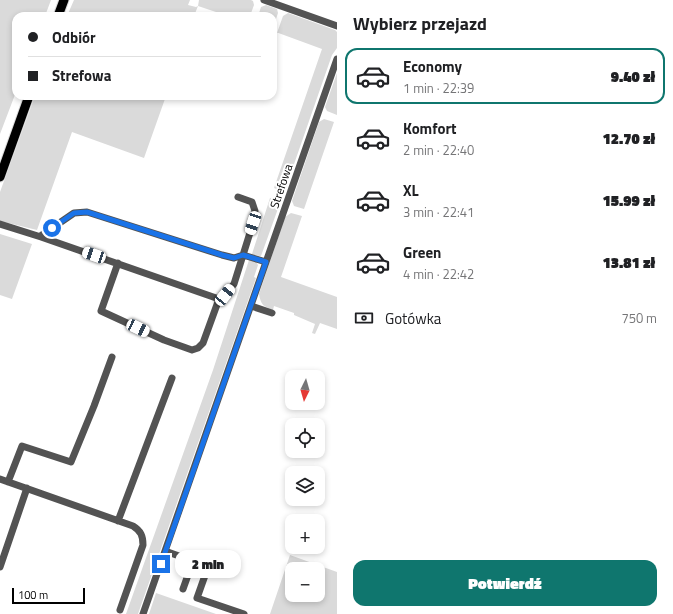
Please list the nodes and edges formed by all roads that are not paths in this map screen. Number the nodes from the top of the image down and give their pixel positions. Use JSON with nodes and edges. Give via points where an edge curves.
{"nodes":[{"id":1,"x":264,"y":0,"type":"edge"},
{"id":2,"x":337,"y":26,"type":"edge"},
{"id":3,"x":337,"y":59,"type":"edge"},
{"id":4,"x":28,"y":100,"type":"edge"},
{"id":5,"x":0,"y":178,"type":"edge"},
{"id":6,"x":238,"y":197,"type":"dead end"},
{"id":7,"x":0,"y":224,"type":"edge"},
{"id":8,"x":41,"y":237,"type":"junction"},
{"id":9,"x":243,"y":255,"type":"junction"},
{"id":10,"x":266,"y":262,"type":"junction"},
{"id":11,"x":118,"y":263,"type":"junction"},
{"id":12,"x":219,"y":299,"type":"junction"},
{"id":13,"x":251,"y":306,"type":"junction"},
{"id":14,"x":272,"y":313,"type":"dead end"},
{"id":15,"x":112,"y":357,"type":"dead end"},
{"id":16,"x":172,"y":378,"type":"dead end"},
{"id":17,"x":0,"y":479,"type":"edge"},
{"id":18,"x":8,"y":482,"type":"junction"},
{"id":19,"x":27,"y":488,"type":"junction"},
{"id":20,"x":118,"y":521,"type":"junction"},
{"id":21,"x":165,"y":552,"type":"junction"},
{"id":22,"x":193,"y":561,"type":"junction"},
{"id":23,"x":0,"y":567,"type":"edge"},
{"id":24,"x":183,"y":589,"type":"dead end"},
{"id":25,"x":120,"y":610,"type":"dead end"},
{"id":26,"x":143,"y":614,"type":"edge"},
{"id":27,"x":244,"y":614,"type":"edge"}],
"edges":[{"from":1,"to":2,"type":"street"},
{"from":3,"to":10,"type":"street","name":"Strefowa"},
{"from":4,"to":5,"type":"main road"},
{"from":6,"to":9,"type":"street","via":[[252,202],[255,211]]},
{"from":7,"to":8,"type":"street"},
{"from":8,"to":9,"type":"street","via":[[74,213],[87,212],[222,255],[234,258]]},
{"from":8,"to":11,"type":"street"},
{"from":9,"to":10,"type":"street"},
{"from":9,"to":12,"type":"street","via":[[234,284]]},
{"from":10,"to":13,"type":"street","name":"Strefowa"},
{"from":11,"to":12,"type":"street"},
{"from":11,"to":12,"type":"street","via":[[101,311],[192,350],[203,343]]},
{"from":13,"to":14,"type":"street"},
{"from":13,"to":21,"type":"street","name":"Strefowa"},
{"from":15,"to":18,"type":"street","via":[[71,462],[22,446]]},
{"from":16,"to":20,"type":"street"},
{"from":17,"to":18,"type":"street"},
{"from":18,"to":19,"type":"street"},
{"from":19,"to":20,"type":"street"},
{"from":19,"to":23,"type":"street"},
{"from":20,"to":25,"type":"street","via":[[139,530],[143,545]]},
{"from":21,"to":22,"type":"street"},
{"from":21,"to":26,"type":"street","name":"Strefowa"},
{"from":22,"to":24,"type":"street"},
{"from":22,"to":27,"type":"street","via":[[208,566],[197,598]]}]}
